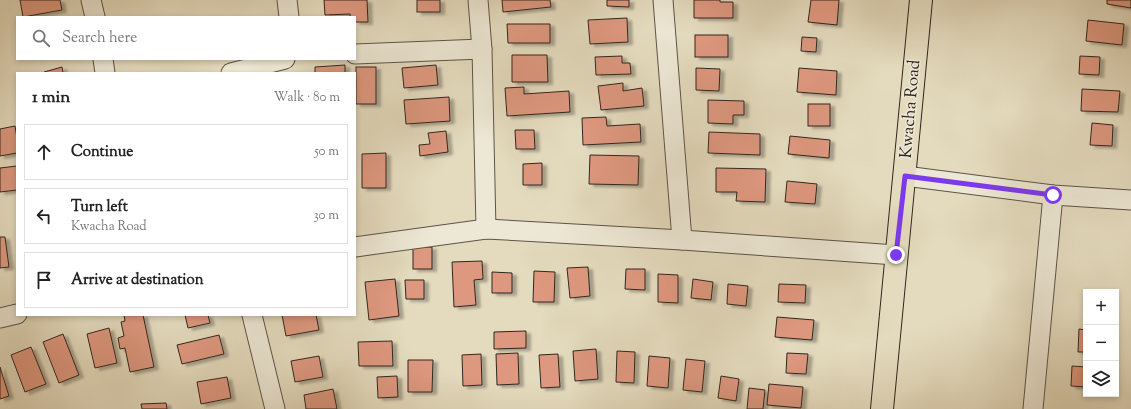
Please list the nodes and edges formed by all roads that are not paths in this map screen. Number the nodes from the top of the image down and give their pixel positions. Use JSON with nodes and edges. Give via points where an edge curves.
{"nodes":[{"id":1,"x":91,"y":0,"type":"edge"},
{"id":2,"x":287,"y":0,"type":"edge"},
{"id":3,"x":478,"y":0,"type":"edge"},
{"id":4,"x":663,"y":0,"type":"edge"},
{"id":5,"x":921,"y":0,"type":"edge"},
{"id":6,"x":95,"y":16,"type":"edge"},
{"id":7,"x":289,"y":16,"type":"edge"},
{"id":8,"x":482,"y":49,"type":"junction"},
{"id":9,"x":356,"y":54,"type":"edge"},
{"id":10,"x":102,"y":60,"type":"edge"},
{"id":11,"x":281,"y":60,"type":"edge"},
{"id":12,"x":105,"y":72,"type":"edge"},
{"id":13,"x":235,"y":72,"type":"edge"},
{"id":14,"x":905,"y":176,"type":"junction"},
{"id":15,"x":1053,"y":195,"type":"junction"},
{"id":16,"x":1131,"y":200,"type":"edge"},
{"id":17,"x":486,"y":229,"type":"junction"},
{"id":18,"x":682,"y":240,"type":"junction"},
{"id":19,"x":356,"y":247,"type":"edge"},
{"id":20,"x":896,"y":255,"type":"junction"},
{"id":21,"x":16,"y":314,"type":"edge"},
{"id":22,"x":252,"y":316,"type":"edge"},
{"id":23,"x":0,"y":318,"type":"edge"},
{"id":24,"x":275,"y":409,"type":"edge"},
{"id":25,"x":882,"y":409,"type":"edge"},
{"id":26,"x":1033,"y":409,"type":"edge"}],
"edges":[{"from":1,"to":6,"type":"street"},
{"from":2,"to":7,"type":"street"},
{"from":3,"to":8,"type":"street"},
{"from":4,"to":18,"type":"street"},
{"from":5,"to":14,"type":"main road","name":"Kwacha Road"},
{"from":8,"to":9,"type":"street"},
{"from":8,"to":17,"type":"street"},
{"from":10,"to":12,"type":"street"},
{"from":11,"to":13,"type":"street"},
{"from":14,"to":15,"type":"street"},
{"from":14,"to":20,"type":"main road","name":"Kwacha Road"},
{"from":15,"to":16,"type":"street"},
{"from":15,"to":26,"type":"street"},
{"from":17,"to":18,"type":"street"},
{"from":17,"to":19,"type":"street"},
{"from":18,"to":20,"type":"street"},
{"from":20,"to":25,"type":"main road","name":"Kwacha Road"},
{"from":21,"to":23,"type":"street"},
{"from":22,"to":24,"type":"street"}]}
